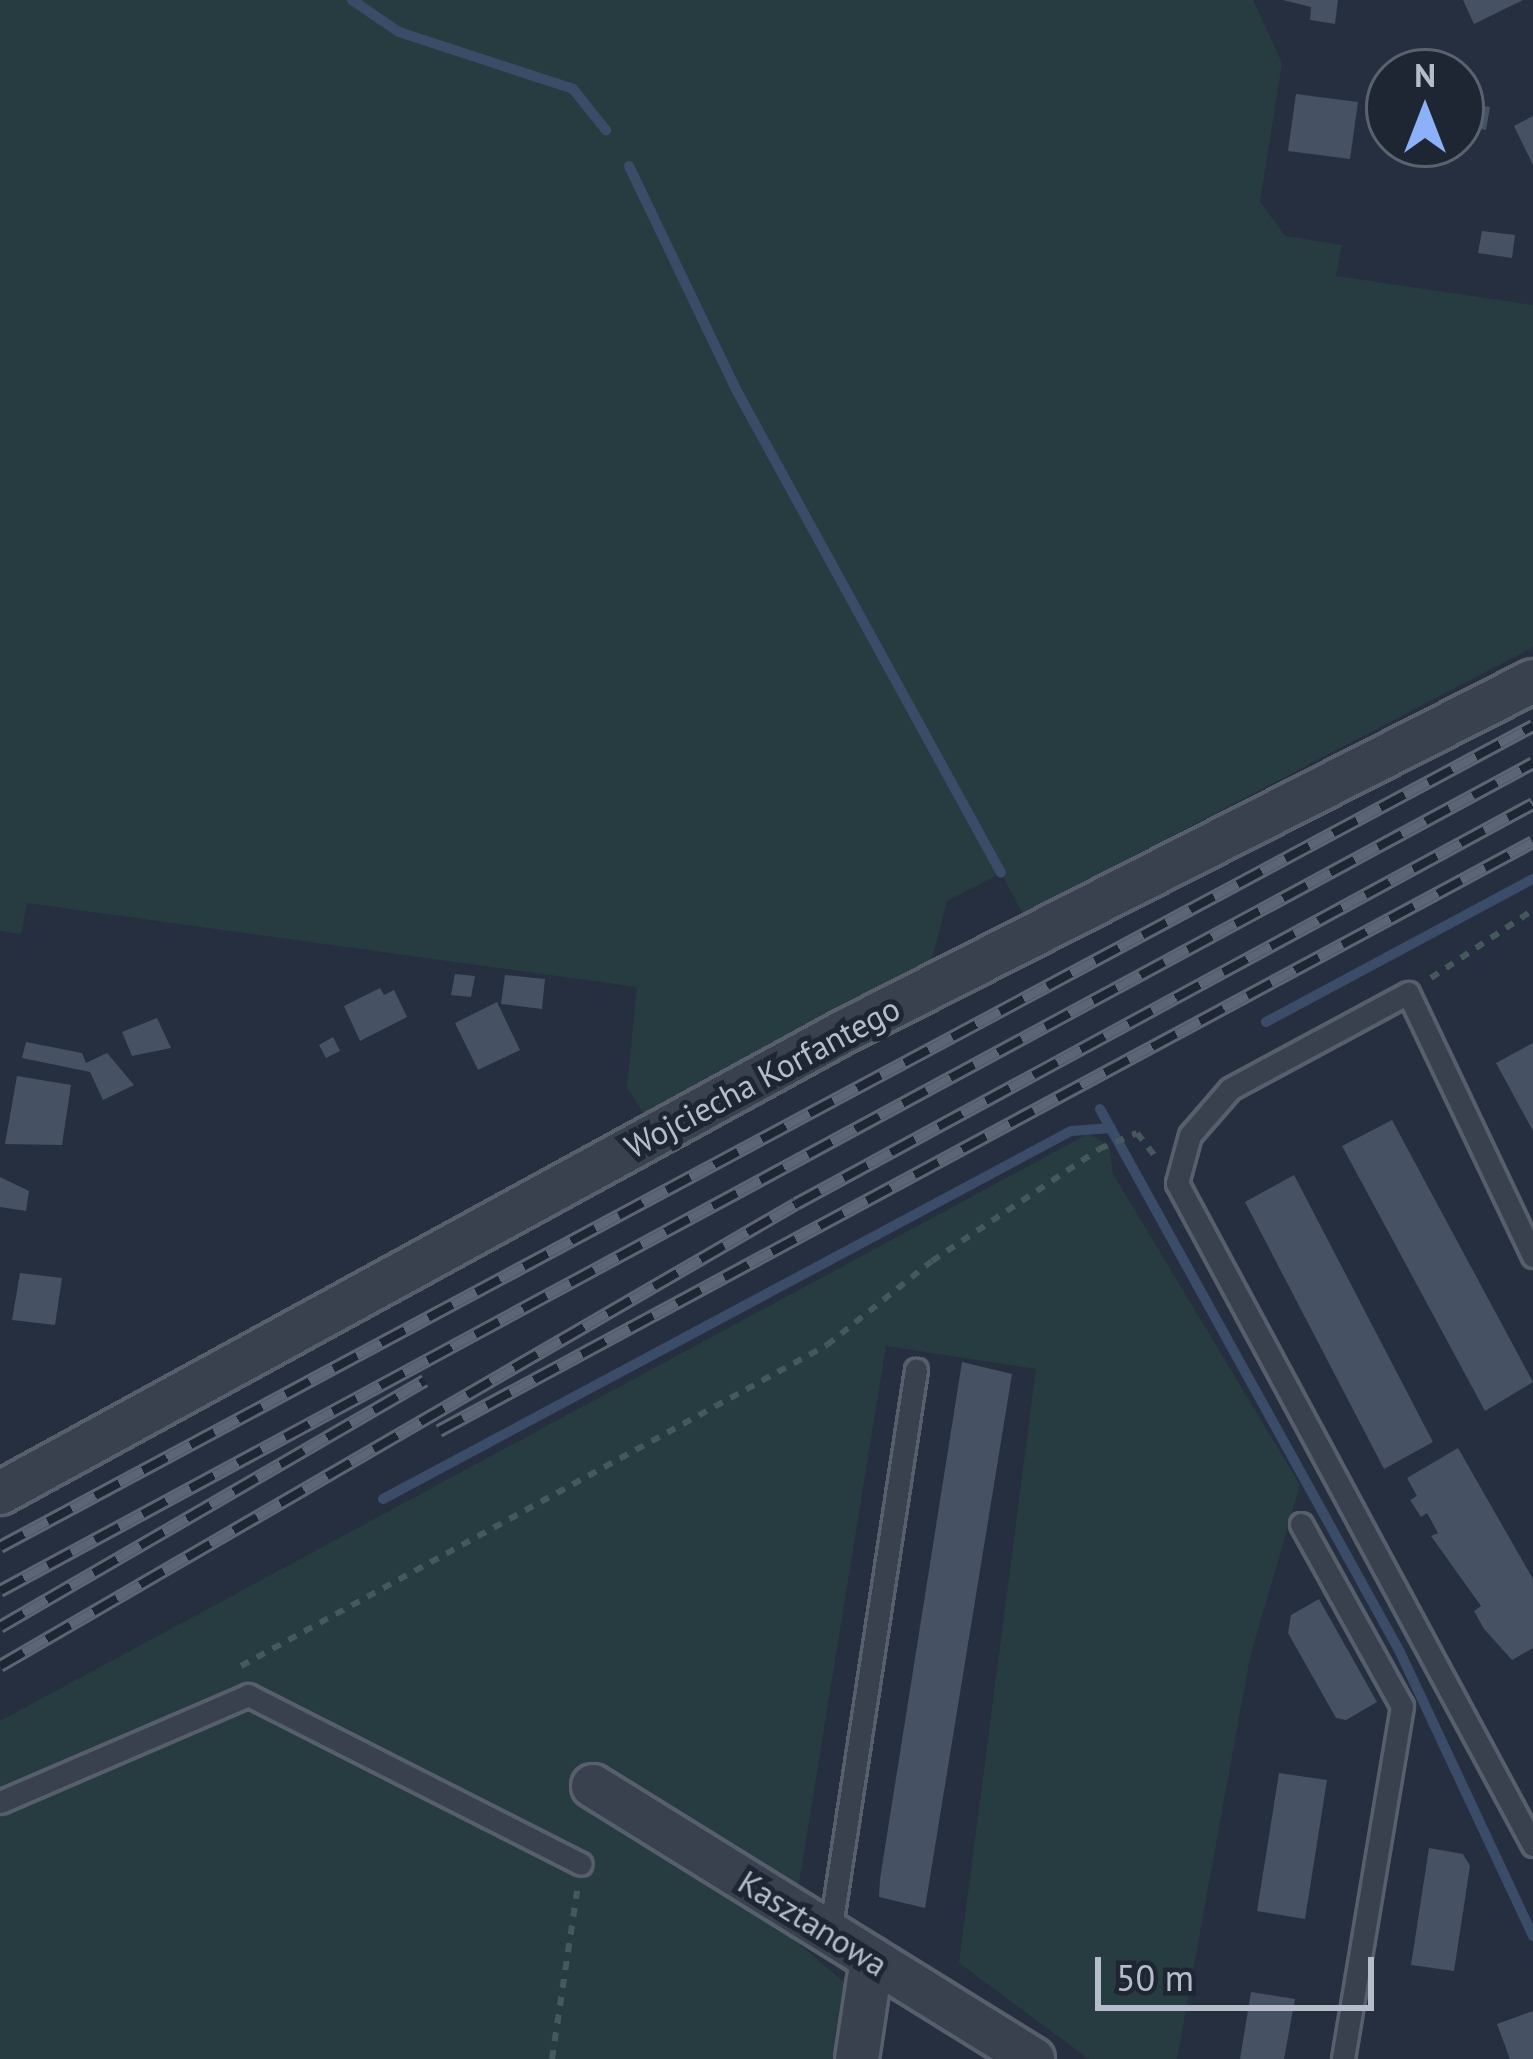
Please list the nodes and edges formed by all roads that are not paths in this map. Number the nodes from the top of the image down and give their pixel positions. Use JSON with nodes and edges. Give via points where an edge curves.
{"nodes":[{"id":1,"x":1533,"y":680,"type":"edge"},
{"id":2,"x":1533,"y":1256,"type":"edge"},
{"id":3,"x":916,"y":1370,"type":"dead end"},
{"id":4,"x":0,"y":1493,"type":"edge"},
{"id":5,"x":1301,"y":1524,"type":"dead end"},
{"id":6,"x":592,"y":1786,"type":"dead end"},
{"id":7,"x":0,"y":1802,"type":"edge"},
{"id":8,"x":1533,"y":1845,"type":"edge"},
{"id":9,"x":581,"y":1864,"type":"road end"},
{"id":10,"x":830,"y":1933,"type":"junction"},
{"id":11,"x":872,"y":1959,"type":"junction"},
{"id":12,"x":857,"y":2059,"type":"edge"},
{"id":13,"x":1033,"y":2059,"type":"edge"},
{"id":14,"x":1343,"y":2059,"type":"edge"}],
"edges":[{"from":1,"to":4,"type":"street","name":"Wojciecha Korfantego","via":[[842,1031]]},
{"from":2,"to":8,"type":"lane","via":[[1408,993],[1230,1088],[1190,1135],[1177,1183]]},
{"from":3,"to":10,"type":"lane"},
{"from":5,"to":14,"type":"lane","via":[[1402,1706]]},
{"from":6,"to":10,"type":"street","name":"Kasztanowa"},
{"from":7,"to":9,"type":"lane","via":[[248,1695]]},
{"from":10,"to":11,"type":"street","name":"Kasztanowa"},
{"from":11,"to":12,"type":"street"},
{"from":11,"to":13,"type":"street","name":"Kasztanowa"}]}
